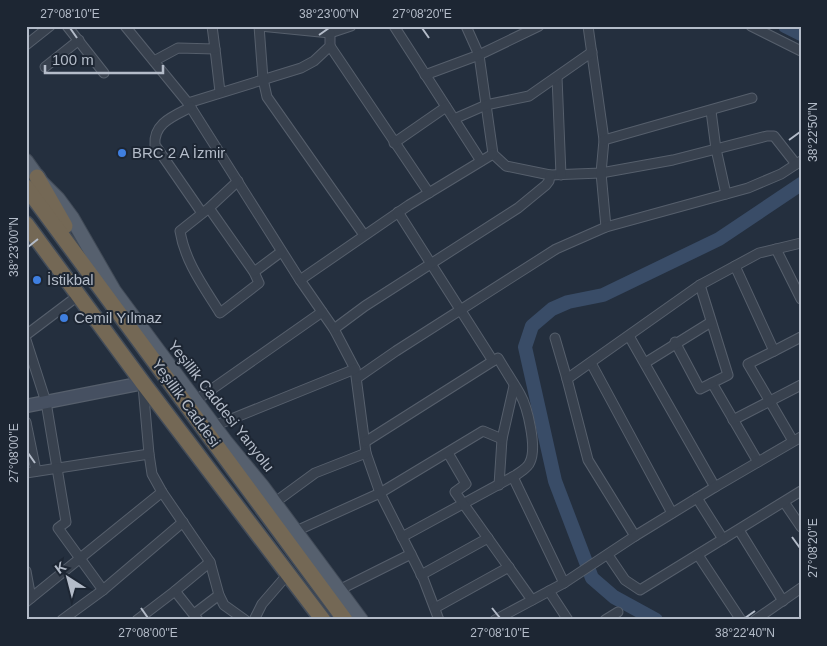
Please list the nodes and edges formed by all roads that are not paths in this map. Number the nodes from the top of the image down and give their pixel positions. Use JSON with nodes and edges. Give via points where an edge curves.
{"nodes":[{"id":1,"x":68,"y":26,"type":"edge"},
{"id":2,"x":126,"y":26,"type":"edge"},
{"id":3,"x":212,"y":26,"type":"edge"},
{"id":4,"x":259,"y":26,"type":"edge"},
{"id":5,"x":351,"y":26,"type":"edge"},
{"id":6,"x":394,"y":26,"type":"edge"},
{"id":7,"x":466,"y":26,"type":"edge"},
{"id":8,"x":538,"y":26,"type":"edge"},
{"id":9,"x":588,"y":26,"type":"edge"},
{"id":10,"x":750,"y":26,"type":"edge"},
{"id":11,"x":44,"y":28,"type":"edge"},
{"id":12,"x":318,"y":29,"type":"edge"},
{"id":13,"x":330,"y":33,"type":"junction"},
{"id":14,"x":79,"y":40,"type":"junction"},
{"id":15,"x":26,"y":45,"type":"edge"},
{"id":16,"x":330,"y":46,"type":"junction"},
{"id":17,"x":215,"y":49,"type":"junction"},
{"id":18,"x":801,"y":51,"type":"edge"},
{"id":19,"x":592,"y":52,"type":"junction"},
{"id":20,"x":480,"y":55,"type":"junction"},
{"id":21,"x":154,"y":61,"type":"junction"},
{"id":22,"x":45,"y":67,"type":"dead end"},
{"id":23,"x":104,"y":73,"type":"dead end"},
{"id":24,"x":425,"y":74,"type":"junction"},
{"id":25,"x":557,"y":77,"type":"junction"},
{"id":26,"x":263,"y":79,"type":"junction"},
{"id":27,"x":220,"y":92,"type":"junction"},
{"id":28,"x":752,"y":98,"type":"dead end"},
{"id":29,"x":189,"y":105,"type":"junction"},
{"id":30,"x":486,"y":105,"type":"junction"},
{"id":31,"x":446,"y":107,"type":"junction"},
{"id":32,"x":711,"y":111,"type":"junction"},
{"id":33,"x":454,"y":119,"type":"junction"},
{"id":34,"x":604,"y":140,"type":"junction"},
{"id":35,"x":394,"y":143,"type":"junction"},
{"id":36,"x":716,"y":149,"type":"junction"},
{"id":37,"x":493,"y":154,"type":"junction"},
{"id":38,"x":26,"y":161,"type":"edge"},
{"id":39,"x":481,"y":161,"type":"junction"},
{"id":40,"x":798,"y":162,"type":"edge"},
{"id":41,"x":600,"y":173,"type":"junction"},
{"id":42,"x":550,"y":175,"type":"junction"},
{"id":43,"x":561,"y":175,"type":"junction"},
{"id":44,"x":238,"y":181,"type":"junction"},
{"id":45,"x":32,"y":182,"type":"edge"},
{"id":46,"x":429,"y":192,"type":"junction"},
{"id":47,"x":726,"y":194,"type":"junction"},
{"id":48,"x":206,"y":211,"type":"junction"},
{"id":49,"x":398,"y":212,"type":"junction"},
{"id":50,"x":26,"y":224,"type":"edge"},
{"id":51,"x":606,"y":227,"type":"junction"},
{"id":52,"x":364,"y":236,"type":"junction"},
{"id":53,"x":801,"y":243,"type":"edge"},
{"id":54,"x":776,"y":249,"type":"junction"},
{"id":55,"x":281,"y":252,"type":"junction"},
{"id":56,"x":430,"y":264,"type":"junction"},
{"id":57,"x":735,"y":266,"type":"junction"},
{"id":58,"x":254,"y":272,"type":"junction"},
{"id":59,"x":300,"y":280,"type":"junction"},
{"id":60,"x":700,"y":285,"type":"junction"},
{"id":61,"x":79,"y":295,"type":"junction"},
{"id":62,"x":801,"y":299,"type":"edge"},
{"id":63,"x":460,"y":310,"type":"junction"},
{"id":64,"x":322,"y":312,"type":"junction"},
{"id":65,"x":711,"y":322,"type":"junction"},
{"id":66,"x":334,"y":329,"type":"junction"},
{"id":67,"x":26,"y":335,"type":"edge"},
{"id":68,"x":629,"y":336,"type":"junction"},
{"id":69,"x":801,"y":337,"type":"edge"},
{"id":70,"x":555,"y":338,"type":"dead end"},
{"id":71,"x":26,"y":340,"type":"edge"},
{"id":72,"x":675,"y":342,"type":"junction"},
{"id":73,"x":774,"y":351,"type":"junction"},
{"id":74,"x":493,"y":361,"type":"junction"},
{"id":75,"x":644,"y":363,"type":"junction"},
{"id":76,"x":591,"y":364,"type":"junction"},
{"id":77,"x":356,"y":374,"type":"junction"},
{"id":78,"x":567,"y":379,"type":"junction"},
{"id":79,"x":712,"y":382,"type":"junction"},
{"id":80,"x":143,"y":383,"type":"junction"},
{"id":81,"x":514,"y":386,"type":"junction"},
{"id":82,"x":801,"y":386,"type":"edge"},
{"id":83,"x":195,"y":401,"type":"junction"},
{"id":84,"x":768,"y":401,"type":"junction"},
{"id":85,"x":46,"y":402,"type":"junction"},
{"id":86,"x":26,"y":406,"type":"edge"},
{"id":87,"x":733,"y":420,"type":"junction"},
{"id":88,"x":26,"y":422,"type":"edge"},
{"id":89,"x":214,"y":426,"type":"junction"},
{"id":90,"x":502,"y":439,"type":"junction"},
{"id":91,"x":797,"y":439,"type":"edge"},
{"id":92,"x":365,"y":442,"type":"junction"},
{"id":93,"x":366,"y":453,"type":"junction"},
{"id":94,"x":448,"y":453,"type":"junction"},
{"id":95,"x":149,"y":454,"type":"junction"},
{"id":96,"x":758,"y":462,"type":"junction"},
{"id":97,"x":58,"y":469,"type":"junction"},
{"id":98,"x":31,"y":472,"type":"edge"},
{"id":99,"x":513,"y":477,"type":"junction"},
{"id":100,"x":499,"y":485,"type":"junction"},
{"id":101,"x":715,"y":487,"type":"junction"},
{"id":102,"x":162,"y":492,"type":"junction"},
{"id":103,"x":801,"y":492,"type":"edge"},
{"id":104,"x":380,"y":493,"type":"junction"},
{"id":105,"x":697,"y":498,"type":"junction"},
{"id":106,"x":784,"y":502,"type":"junction"},
{"id":107,"x":274,"y":503,"type":"junction"},
{"id":108,"x":463,"y":505,"type":"junction"},
{"id":109,"x":672,"y":513,"type":"junction"},
{"id":110,"x":183,"y":522,"type":"junction"},
{"id":111,"x":801,"y":527,"type":"edge"},
{"id":112,"x":739,"y":530,"type":"junction"},
{"id":113,"x":296,"y":531,"type":"junction"},
{"id":114,"x":635,"y":536,"type":"junction"},
{"id":115,"x":402,"y":537,"type":"junction"},
{"id":116,"x":488,"y":538,"type":"junction"},
{"id":117,"x":723,"y":540,"type":"junction"},
{"id":118,"x":411,"y":554,"type":"junction"},
{"id":119,"x":608,"y":555,"type":"junction"},
{"id":120,"x":698,"y":555,"type":"junction"},
{"id":121,"x":79,"y":558,"type":"junction"},
{"id":122,"x":210,"y":562,"type":"junction"},
{"id":123,"x":509,"y":567,"type":"junction"},
{"id":124,"x":26,"y":571,"type":"edge"},
{"id":125,"x":288,"y":574,"type":"junction"},
{"id":126,"x":421,"y":575,"type":"junction"},
{"id":127,"x":564,"y":583,"type":"junction"},
{"id":128,"x":28,"y":587,"type":"edge"},
{"id":129,"x":801,"y":588,"type":"edge"},
{"id":130,"x":103,"y":590,"type":"junction"},
{"id":131,"x":339,"y":590,"type":"junction"},
{"id":132,"x":175,"y":591,"type":"junction"},
{"id":133,"x":549,"y":591,"type":"junction"},
{"id":134,"x":219,"y":595,"type":"junction"},
{"id":135,"x":29,"y":600,"type":"edge"},
{"id":136,"x":532,"y":600,"type":"junction"},
{"id":137,"x":783,"y":601,"type":"junction"},
{"id":138,"x":435,"y":608,"type":"junction"},
{"id":139,"x":618,"y":612,"type":"dead end"},
{"id":140,"x":196,"y":617,"type":"edge"},
{"id":141,"x":62,"y":620,"type":"edge"},
{"id":142,"x":137,"y":620,"type":"edge"},
{"id":143,"x":245,"y":620,"type":"edge"},
{"id":144,"x":254,"y":620,"type":"edge"},
{"id":145,"x":323,"y":620,"type":"edge"},
{"id":146,"x":345,"y":620,"type":"edge"},
{"id":147,"x":361,"y":620,"type":"edge"},
{"id":148,"x":439,"y":620,"type":"edge"},
{"id":149,"x":495,"y":620,"type":"edge"},
{"id":150,"x":568,"y":620,"type":"edge"},
{"id":151,"x":605,"y":620,"type":"edge"},
{"id":152,"x":741,"y":620,"type":"edge"},
{"id":153,"x":755,"y":620,"type":"edge"}],
"edges":[{"from":1,"to":14,"type":"street"},
{"from":2,"to":21,"type":"street"},
{"from":3,"to":17,"type":"street"},
{"from":4,"to":12,"type":"street"},
{"from":4,"to":26,"type":"street"},
{"from":5,"to":13,"type":"street"},
{"from":6,"to":24,"type":"street"},
{"from":7,"to":20,"type":"street"},
{"from":8,"to":20,"type":"street"},
{"from":9,"to":19,"type":"street"},
{"from":10,"to":18,"type":"street"},
{"from":11,"to":15,"type":"street"},
{"from":12,"to":13,"type":"street"},
{"from":13,"to":16,"type":"street"},
{"from":14,"to":22,"type":"street"},
{"from":14,"to":23,"type":"street"},
{"from":16,"to":26,"type":"street","via":[[301,68]]},
{"from":16,"to":35,"type":"street"},
{"from":17,"to":21,"type":"street","via":[[178,48]]},
{"from":17,"to":27,"type":"street"},
{"from":19,"to":25,"type":"street"},
{"from":19,"to":34,"type":"street"},
{"from":20,"to":24,"type":"street"},
{"from":20,"to":30,"type":"street"},
{"from":21,"to":29,"type":"street"},
{"from":24,"to":31,"type":"street"},
{"from":25,"to":30,"type":"street","via":[[530,96]]},
{"from":25,"to":43,"type":"street"},
{"from":26,"to":27,"type":"street"},
{"from":26,"to":52,"type":"street","via":[[267,97]]},
{"from":27,"to":29,"type":"street"},
{"from":28,"to":32,"type":"street"},
{"from":29,"to":44,"type":"street"},
{"from":29,"to":48,"type":"street","via":[[158,128],[154,136],[155,145]]},
{"from":30,"to":33,"type":"street"},
{"from":30,"to":37,"type":"street"},
{"from":31,"to":33,"type":"street"},
{"from":31,"to":35,"type":"street"},
{"from":32,"to":34,"type":"street"},
{"from":32,"to":36,"type":"street"},
{"from":33,"to":39,"type":"street"},
{"from":34,"to":41,"type":"street"},
{"from":35,"to":46,"type":"street"},
{"from":36,"to":40,"type":"street","via":[[774,136]]},
{"from":36,"to":41,"type":"street"},
{"from":36,"to":47,"type":"street"},
{"from":37,"to":39,"type":"street"},
{"from":37,"to":42,"type":"street","via":[[506,166]]},
{"from":38,"to":45,"type":"main road","name":"Yeşillik Caddesi Yanyolu"},
{"from":39,"to":46,"type":"street"},
{"from":40,"to":47,"type":"street","via":[[782,174]]},
{"from":41,"to":43,"type":"street"},
{"from":41,"to":51,"type":"street"},
{"from":42,"to":43,"type":"street"},
{"from":42,"to":56,"type":"street","via":[[546,185],[518,208]]},
{"from":44,"to":48,"type":"street"},
{"from":44,"to":55,"type":"street"},
{"from":45,"to":83,"type":"main road","name":"Yeşillik Caddesi Yanyolu","via":[[63,205],[114,292]]},
{"from":45,"to":146,"type":"highway","name":"Yeşillik Caddesi","via":[[76,244],[80,259]]},
{"from":46,"to":49,"type":"street"},
{"from":47,"to":51,"type":"street"},
{"from":48,"to":58,"type":"street"},
{"from":48,"to":58,"type":"street","via":[[180,231],[183,248],[220,313],[259,282]]},
{"from":49,"to":52,"type":"street"},
{"from":49,"to":56,"type":"street"},
{"from":50,"to":61,"type":"highway","name":"Yeşillik Caddesi"},
{"from":51,"to":63,"type":"street","via":[[556,249]]},
{"from":52,"to":59,"type":"street"},
{"from":53,"to":54,"type":"street"},
{"from":54,"to":57,"type":"street","via":[[759,253]]},
{"from":54,"to":62,"type":"street"},
{"from":55,"to":58,"type":"street"},
{"from":55,"to":59,"type":"street"},
{"from":56,"to":63,"type":"street"},
{"from":56,"to":66,"type":"street"},
{"from":57,"to":60,"type":"street"},
{"from":57,"to":73,"type":"street"},
{"from":59,"to":64,"type":"street"},
{"from":60,"to":65,"type":"street"},
{"from":60,"to":68,"type":"street"},
{"from":61,"to":67,"type":"street"},
{"from":61,"to":80,"type":"highway","name":"Yeşillik Caddesi"},
{"from":63,"to":74,"type":"street"},
{"from":63,"to":77,"type":"street"},
{"from":64,"to":66,"type":"street"},
{"from":64,"to":83,"type":"street"},
{"from":65,"to":72,"type":"street"},
{"from":65,"to":79,"type":"street","via":[[728,375]]},
{"from":66,"to":77,"type":"street"},
{"from":68,"to":75,"type":"street"},
{"from":68,"to":76,"type":"street"},
{"from":69,"to":73,"type":"street"},
{"from":70,"to":78,"type":"street"},
{"from":71,"to":85,"type":"street"},
{"from":72,"to":75,"type":"street"},
{"from":72,"to":79,"type":"street","via":[[700,389]]},
{"from":73,"to":84,"type":"street","via":[[748,364]]},
{"from":74,"to":81,"type":"street","via":[[498,358]]},
{"from":74,"to":92,"type":"street"},
{"from":75,"to":101,"type":"street"},
{"from":76,"to":78,"type":"street"},
{"from":76,"to":109,"type":"street"},
{"from":77,"to":89,"type":"street"},
{"from":77,"to":92,"type":"street"},
{"from":78,"to":114,"type":"street","via":[[588,460]]},
{"from":79,"to":87,"type":"street"},
{"from":80,"to":85,"type":"street"},
{"from":80,"to":95,"type":"street"},
{"from":80,"to":125,"type":"highway","name":"Yeşillik Caddesi"},
{"from":81,"to":90,"type":"street"},
{"from":81,"to":99,"type":"street","via":[[521,396],[532,429],[533,452],[530,464]]},
{"from":82,"to":84,"type":"street"},
{"from":83,"to":89,"type":"main road","name":"Yeşillik Caddesi Yanyolu"},
{"from":84,"to":87,"type":"street"},
{"from":84,"to":91,"type":"street"},
{"from":85,"to":86,"type":"street"},
{"from":85,"to":97,"type":"street"},
{"from":87,"to":96,"type":"street"},
{"from":88,"to":98,"type":"street"},
{"from":89,"to":107,"type":"main road","name":"Yeşillik Caddesi Yanyolu"},
{"from":90,"to":94,"type":"street","via":[[483,431]]},
{"from":90,"to":100,"type":"street"},
{"from":91,"to":96,"type":"street"},
{"from":92,"to":93,"type":"street"},
{"from":93,"to":104,"type":"street"},
{"from":93,"to":107,"type":"street","via":[[316,473]]},
{"from":94,"to":104,"type":"street"},
{"from":94,"to":108,"type":"street","via":[[466,484],[455,492]]},
{"from":95,"to":97,"type":"street"},
{"from":95,"to":102,"type":"street","via":[[152,474]]},
{"from":96,"to":101,"type":"street"},
{"from":97,"to":98,"type":"street"},
{"from":97,"to":121,"type":"street","via":[[66,522],[58,528]]},
{"from":99,"to":100,"type":"street"},
{"from":99,"to":127,"type":"street"},
{"from":100,"to":108,"type":"street"},
{"from":101,"to":105,"type":"street"},
{"from":102,"to":110,"type":"street"},
{"from":102,"to":121,"type":"street"},
{"from":103,"to":106,"type":"street"},
{"from":104,"to":113,"type":"street"},
{"from":104,"to":115,"type":"street"},
{"from":105,"to":109,"type":"street"},
{"from":105,"to":117,"type":"street"},
{"from":106,"to":111,"type":"street"},
{"from":106,"to":112,"type":"street"},
{"from":107,"to":113,"type":"main road","name":"Yeşillik Caddesi Yanyolu"},
{"from":108,"to":115,"type":"street"},
{"from":108,"to":116,"type":"street"},
{"from":109,"to":114,"type":"street"},
{"from":110,"to":122,"type":"street"},
{"from":110,"to":130,"type":"street"},
{"from":112,"to":117,"type":"street"},
{"from":112,"to":137,"type":"street"},
{"from":113,"to":131,"type":"main road","name":"Yeşillik Caddesi Yanyolu"},
{"from":114,"to":119,"type":"street"},
{"from":115,"to":118,"type":"street"},
{"from":116,"to":123,"type":"street"},
{"from":116,"to":126,"type":"street"},
{"from":117,"to":120,"type":"street"},
{"from":118,"to":126,"type":"street"},
{"from":118,"to":131,"type":"street"},
{"from":119,"to":120,"type":"street","via":[[625,580],[640,590]]},
{"from":119,"to":127,"type":"street"},
{"from":120,"to":152,"type":"street"},
{"from":121,"to":130,"type":"street"},
{"from":121,"to":135,"type":"street"},
{"from":122,"to":132,"type":"street"},
{"from":122,"to":134,"type":"street"},
{"from":123,"to":136,"type":"street"},
{"from":123,"to":138,"type":"street"},
{"from":124,"to":128,"type":"street"},
{"from":125,"to":144,"type":"street","via":[[262,604]]},
{"from":125,"to":145,"type":"highway","name":"Yeşillik Caddesi"},
{"from":126,"to":138,"type":"street"},
{"from":127,"to":133,"type":"street"},
{"from":128,"to":135,"type":"street"},
{"from":129,"to":137,"type":"street"},
{"from":130,"to":141,"type":"street"},
{"from":131,"to":147,"type":"main road","name":"Yeşillik Caddesi Yanyolu"},
{"from":132,"to":140,"type":"street"},
{"from":132,"to":142,"type":"street"},
{"from":133,"to":136,"type":"street"},
{"from":133,"to":150,"type":"street"},
{"from":134,"to":140,"type":"street"},
{"from":134,"to":143,"type":"street","via":[[224,604]]},
{"from":136,"to":149,"type":"street"},
{"from":137,"to":153,"type":"street"},
{"from":138,"to":148,"type":"street"},
{"from":139,"to":151,"type":"street"}]}
